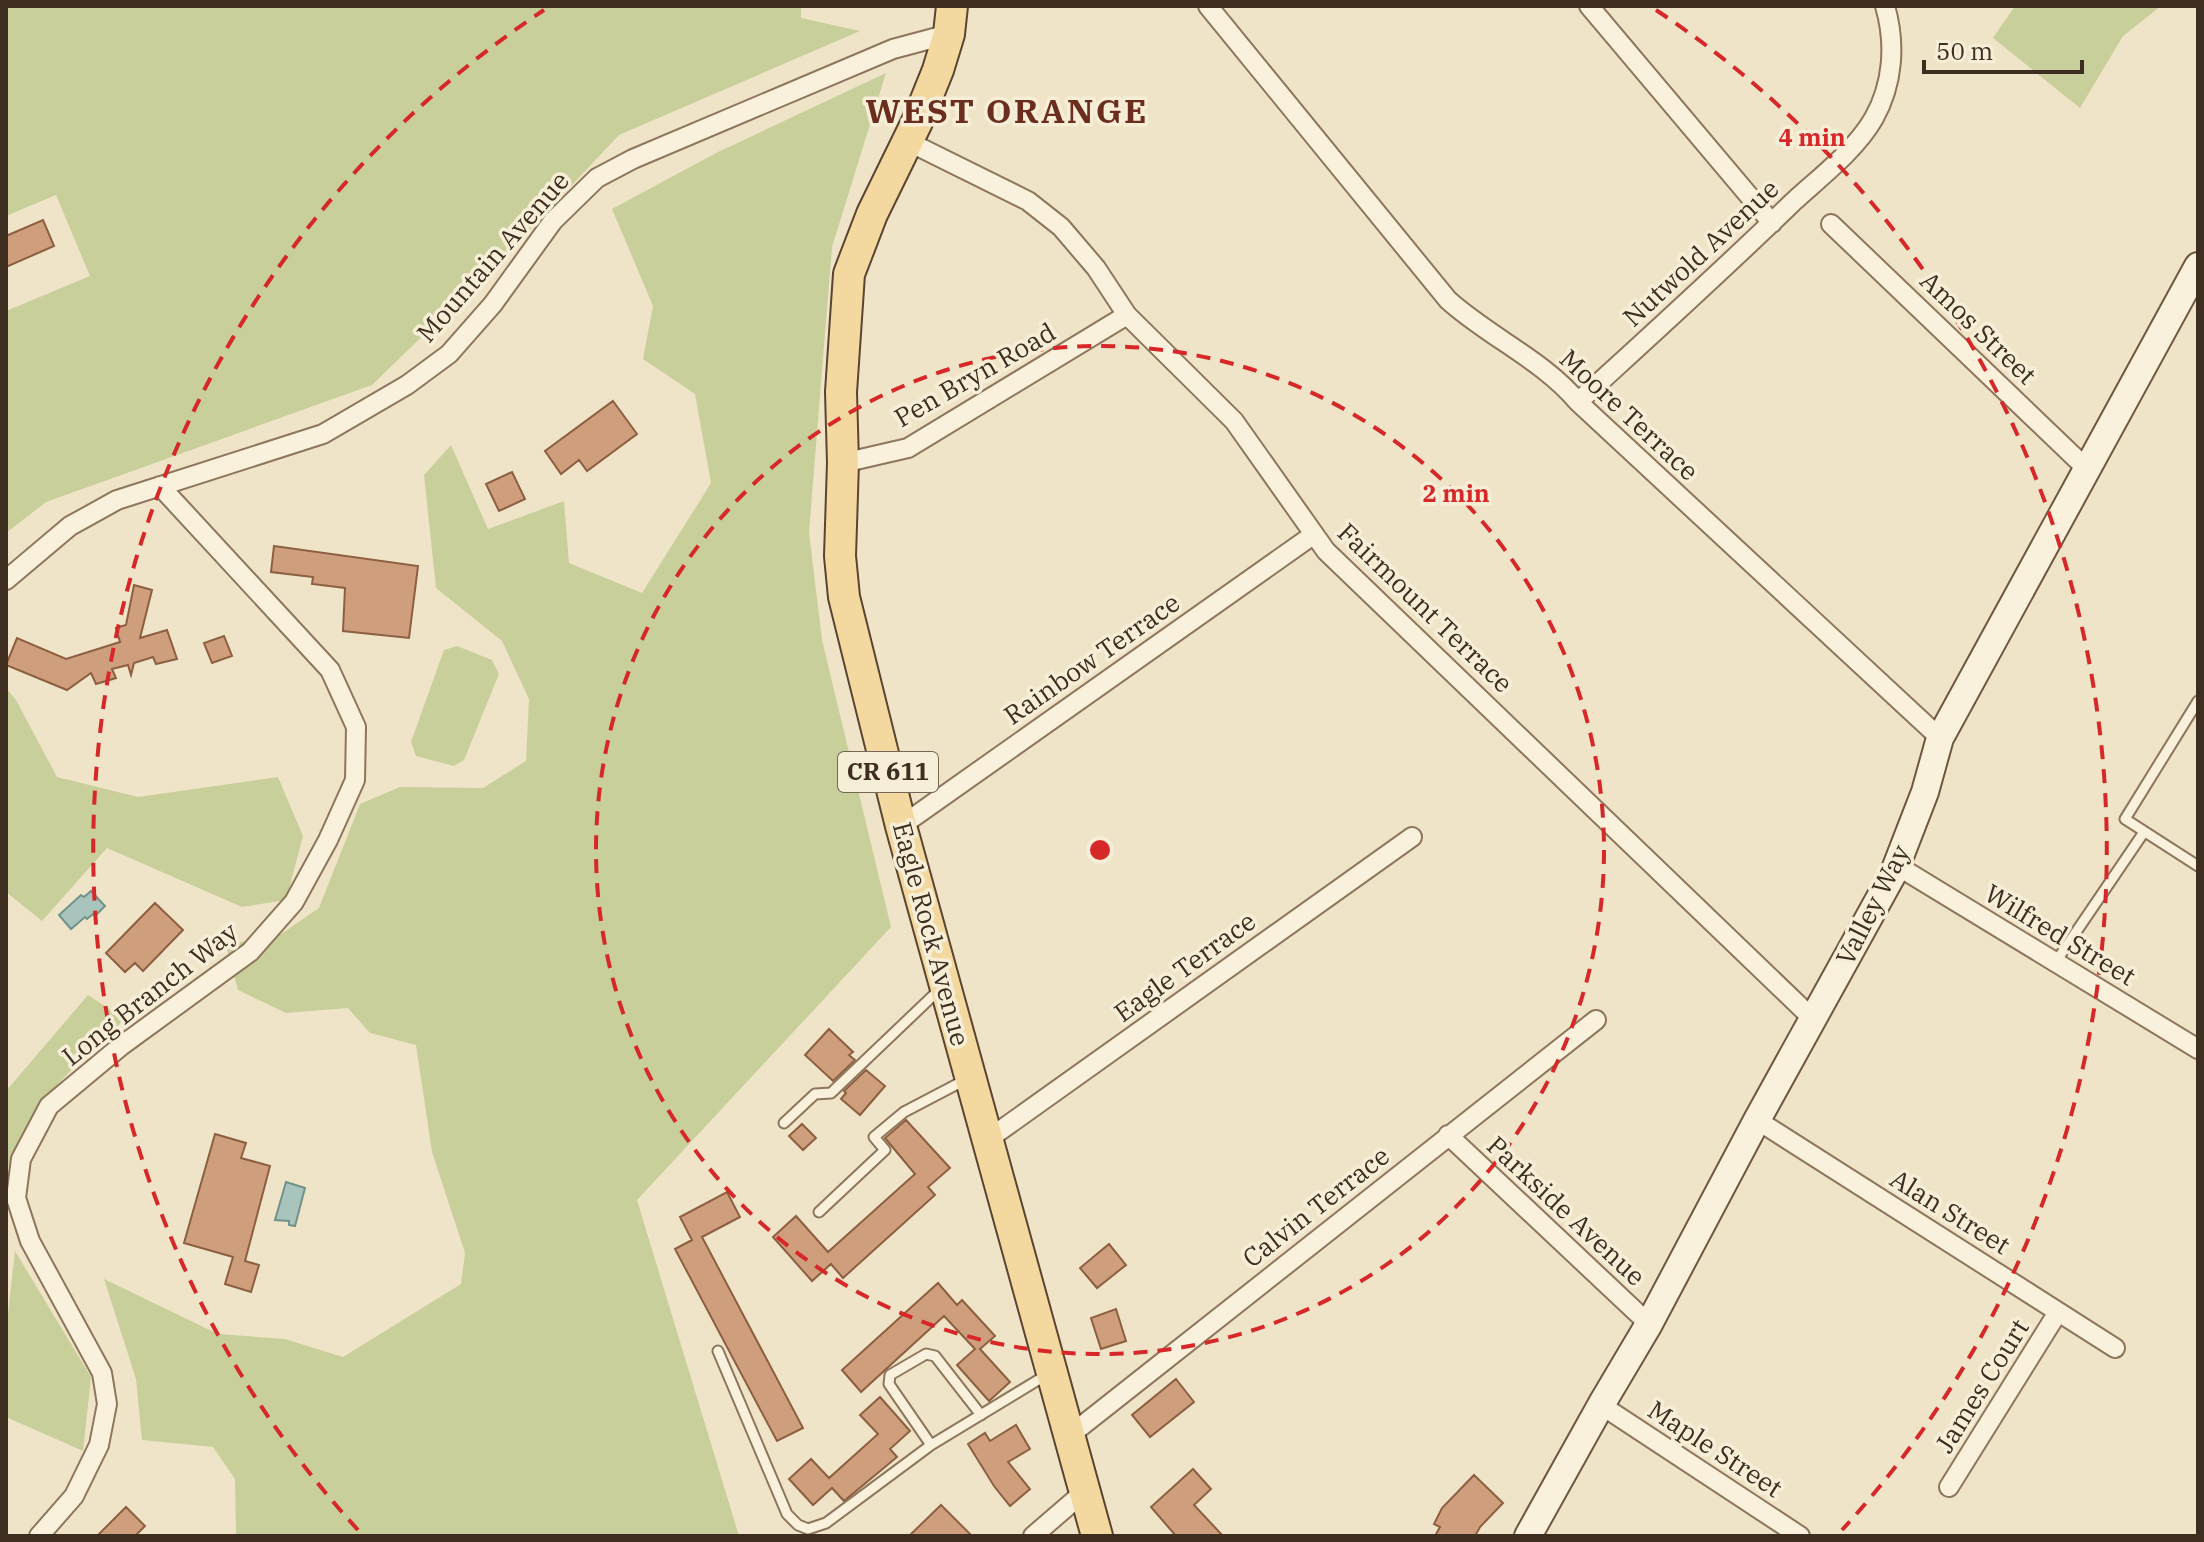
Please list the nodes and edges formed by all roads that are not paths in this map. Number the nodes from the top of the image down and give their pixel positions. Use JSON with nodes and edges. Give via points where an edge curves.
{"nodes":[{"id":1,"x":1208,"y":6,"type":"edge"},
{"id":2,"x":1589,"y":6,"type":"edge"},
{"id":3,"x":1885,"y":6,"type":"edge"},
{"id":4,"x":950,"y":20,"type":"edge"},
{"id":5,"x":907,"y":141,"type":"junction"},
{"id":6,"x":1772,"y":223,"type":"junction"},
{"id":7,"x":1831,"y":224,"type":"dead end"},
{"id":8,"x":2198,"y":266,"type":"edge"},
{"id":9,"x":1127,"y":315,"type":"junction"},
{"id":10,"x":1578,"y":402,"type":"junction"},
{"id":11,"x":843,"y":463,"type":"junction"},
{"id":12,"x":2088,"y":470,"type":"junction"},
{"id":13,"x":160,"y":486,"type":"junction"},
{"id":14,"x":1313,"y":535,"type":"junction"},
{"id":15,"x":6,"y":580,"type":"edge"},
{"id":16,"x":2198,"y":701,"type":"edge"},
{"id":17,"x":1940,"y":738,"type":"junction"},
{"id":18,"x":901,"y":826,"type":"junction"},
{"id":19,"x":2144,"y":832,"type":"junction"},
{"id":20,"x":1412,"y":837,"type":"dead end"},
{"id":21,"x":1896,"y":865,"type":"junction"},
{"id":22,"x":2198,"y":866,"type":"edge"},
{"id":23,"x":2055,"y":963,"type":"junction"},
{"id":24,"x":945,"y":985,"type":"junction"},
{"id":25,"x":1813,"y":1019,"type":"junction"},
{"id":26,"x":1596,"y":1020,"type":"dead end"},
{"id":27,"x":2198,"y":1049,"type":"edge"},
{"id":28,"x":970,"y":1077,"type":"junction"},
{"id":29,"x":1757,"y":1120,"type":"junction"},
{"id":30,"x":784,"y":1123,"type":"dead end"},
{"id":31,"x":1448,"y":1135,"type":"junction"},
{"id":32,"x":987,"y":1140,"type":"junction"},
{"id":33,"x":819,"y":1212,"type":"dead end"},
{"id":34,"x":2058,"y":1312,"type":"junction"},
{"id":35,"x":1649,"y":1324,"type":"junction"},
{"id":36,"x":2115,"y":1348,"type":"dead end"},
{"id":37,"x":718,"y":1351,"type":"dead end"},
{"id":38,"x":1051,"y":1372,"type":"junction"},
{"id":39,"x":1601,"y":1405,"type":"junction"},
{"id":40,"x":981,"y":1415,"type":"junction"},
{"id":41,"x":1069,"y":1436,"type":"junction"},
{"id":42,"x":931,"y":1445,"type":"junction"},
{"id":43,"x":1949,"y":1487,"type":"dead end"},
{"id":44,"x":1084,"y":1492,"type":"junction"},
{"id":45,"x":39,"y":1536,"type":"edge"},
{"id":46,"x":1033,"y":1536,"type":"edge"},
{"id":47,"x":1097,"y":1536,"type":"edge"},
{"id":48,"x":1528,"y":1536,"type":"edge"},
{"id":49,"x":1800,"y":1536,"type":"edge"}],
"edges":[{"from":1,"to":10,"type":"street","name":"Moore Terrace","via":[[1448,300],[1560,381]]},
{"from":2,"to":6,"type":"street"},
{"from":3,"to":6,"type":"street","name":"Nutwold Avenue","via":[[1892,64],[1874,117],[1851,147]]},
{"from":4,"to":5,"type":"main road","name":"Eagle Rock Avenue","number":"CR 611","via":[[938,70]]},
{"from":4,"to":13,"type":"street","name":"Mountain Avenue","via":[[597,178],[553,221],[449,354],[407,385],[323,434]]},
{"from":5,"to":9,"type":"street","name":"Fairmount Terrace","via":[[1028,201],[1061,227]]},
{"from":5,"to":11,"type":"main road","name":"Eagle Rock Avenue","number":"CR 611","via":[[849,274],[841,392]]},
{"from":6,"to":10,"type":"street","name":"Nutwold Avenue"},
{"from":7,"to":12,"type":"street","name":"Amos Street"},
{"from":8,"to":12,"type":"street","name":"Valley Way"},
{"from":9,"to":11,"type":"street","name":"Pen Bryn Road","via":[[908,448]]},
{"from":9,"to":14,"type":"street","name":"Fairmount Terrace","via":[[1234,421]]},
{"from":10,"to":17,"type":"street","name":"Moore Terrace"},
{"from":11,"to":18,"type":"main road","name":"Eagle Rock Avenue","number":"CR 611","via":[[844,597]]},
{"from":12,"to":17,"type":"street","name":"Valley Way"},
{"from":13,"to":15,"type":"street","name":"Mountain Avenue","via":[[117,500],[70,526]]},
{"from":13,"to":45,"type":"street","name":"Long Branch Way","via":[[330,670],[356,727],[355,780],[294,902],[268,932],[250,952],[49,1106],[21,1159],[16,1198],[30,1241],[102,1373],[107,1404],[99,1445],[74,1496]]},
{"from":14,"to":18,"type":"street","name":"Rainbow Terrace"},
{"from":14,"to":25,"type":"street","name":"Fairmount Terrace"},
{"from":16,"to":19,"type":"lane","via":[[2125,819]]},
{"from":17,"to":21,"type":"street","name":"Valley Way"},
{"from":18,"to":24,"type":"main road","name":"Eagle Rock Avenue","number":"CR 611"},
{"from":19,"to":22,"type":"lane"},
{"from":19,"to":23,"type":"lane"},
{"from":20,"to":32,"type":"street","name":"Eagle Terrace"},
{"from":21,"to":23,"type":"street","name":"Wilfred Street"},
{"from":21,"to":25,"type":"street","name":"Valley Way"},
{"from":23,"to":27,"type":"street","name":"Wilfred Street"},
{"from":24,"to":28,"type":"main road","name":"Eagle Rock Avenue","number":"CR 611"},
{"from":24,"to":30,"type":"lane","via":[[831,1093],[815,1094]]},
{"from":25,"to":29,"type":"street","name":"Valley Way"},
{"from":26,"to":31,"type":"street","name":"Calvin Terrace"},
{"from":28,"to":32,"type":"main road","name":"Eagle Rock Avenue","number":"CR 611"},
{"from":28,"to":33,"type":"lane","via":[[904,1112],[874,1137],[885,1150]]},
{"from":29,"to":34,"type":"street","name":"Alan Street"},
{"from":29,"to":35,"type":"street","name":"Valley Way"},
{"from":31,"to":35,"type":"street","name":"Parkside Avenue"},
{"from":31,"to":41,"type":"street","name":"Calvin Terrace"},
{"from":32,"to":38,"type":"main road","name":"Eagle Rock Avenue","number":"CR 611"},
{"from":34,"to":36,"type":"street","name":"Alan Street"},
{"from":34,"to":43,"type":"street","name":"James Court"},
{"from":35,"to":39,"type":"street","name":"Valley Way"},
{"from":37,"to":42,"type":"lane","via":[[787,1514],[798,1525],[808,1529],[826,1523]]},
{"from":38,"to":40,"type":"lane"},
{"from":38,"to":41,"type":"main road","name":"Eagle Rock Avenue","number":"CR 611"},
{"from":39,"to":48,"type":"street","name":"Valley Way"},
{"from":39,"to":49,"type":"street","name":"Maple Street"},
{"from":40,"to":42,"type":"lane"},
{"from":40,"to":42,"type":"lane","via":[[935,1356],[926,1354],[890,1375],[889,1384]]},
{"from":41,"to":44,"type":"main road","name":"Eagle Rock Avenue","number":"CR 611"},
{"from":44,"to":46,"type":"street"},
{"from":44,"to":47,"type":"main road","name":"Eagle Rock Avenue","number":"CR 611"}]}
